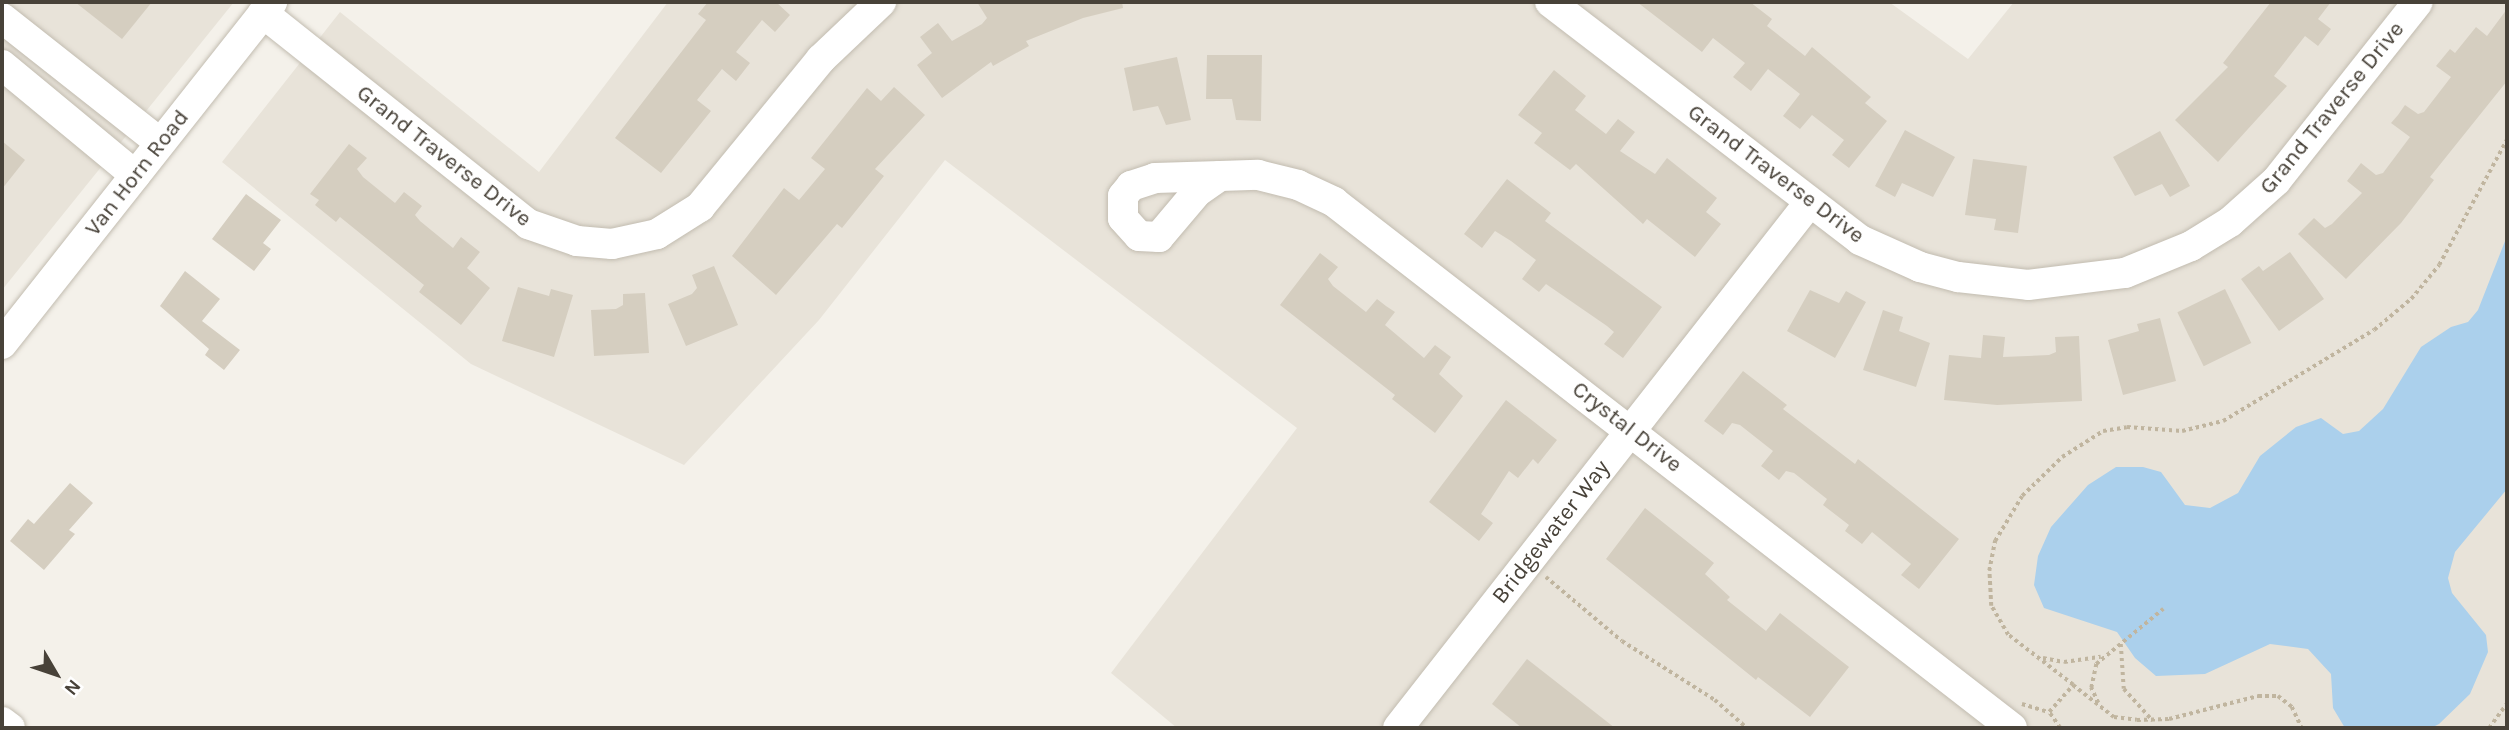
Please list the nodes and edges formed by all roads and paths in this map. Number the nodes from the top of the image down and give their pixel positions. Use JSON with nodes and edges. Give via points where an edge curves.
{"nodes":[{"id":1,"x":881,"y":2,"type":"edge"},
{"id":2,"x":1550,"y":2,"type":"edge"},
{"id":3,"x":2418,"y":2,"type":"edge"},
{"id":4,"x":267,"y":7,"type":"edge"},
{"id":5,"x":2,"y":18,"type":"edge"},
{"id":6,"x":2,"y":65,"type":"edge"},
{"id":7,"x":2507,"y":139,"type":"edge"},
{"id":8,"x":160,"y":144,"type":"junction"},
{"id":9,"x":135,"y":175,"type":"junction"},
{"id":10,"x":1220,"y":176,"type":"dead end"},
{"id":11,"x":1809,"y":203,"type":"junction"},
{"id":12,"x":2,"y":344,"type":"edge"},
{"id":13,"x":1630,"y":430,"type":"junction"},
{"id":14,"x":1527,"y":564,"type":"junction"},
{"id":15,"x":2162,"y":609,"type":"dead end"},
{"id":16,"x":2122,"y":642,"type":"junction"},
{"id":17,"x":2037,"y":655,"type":"junction"},
{"id":18,"x":2103,"y":657,"type":"junction"},
{"id":19,"x":2073,"y":685,"type":"junction"},
{"id":20,"x":2507,"y":703,"type":"edge"},
{"id":21,"x":2106,"y":712,"type":"junction"},
{"id":22,"x":2153,"y":721,"type":"junction"},
{"id":23,"x":2,"y":722,"type":"edge"},
{"id":24,"x":1413,"y":723,"type":"edge"},
{"id":25,"x":10,"y":728,"type":"edge"},
{"id":26,"x":1747,"y":728,"type":"edge"},
{"id":27,"x":2012,"y":728,"type":"edge"},
{"id":28,"x":2060,"y":728,"type":"edge"},
{"id":29,"x":2302,"y":728,"type":"edge"},
{"id":30,"x":2489,"y":728,"type":"edge"}],
"edges":[{"from":1,"to":4,"type":"street","name":"Grand Traverse Drive","via":[[821,59],[700,207],[657,234],[611,244],[577,242],[528,224]]},
{"from":2,"to":11,"type":"street","name":"Grand Traverse Drive"},
{"from":3,"to":11,"type":"street","name":"Grand Traverse Drive","via":[[2255,202],[2196,244],[2125,273],[2028,285],[1958,277],[1881,251]]},
{"from":4,"to":8,"type":"street","name":"Van Horn Road"},
{"from":5,"to":8,"type":"street"},
{"from":6,"to":9,"type":"street"},
{"from":7,"to":17,"type":"path","via":[[2445,257],[2416,293],[2374,330],[2223,421],[2182,431],[2127,427],[2103,431],[2062,457],[2022,496],[1995,541],[1989,589],[1998,622]]},
{"from":8,"to":9,"type":"street","name":"Van Horn Road"},
{"from":9,"to":12,"type":"street","name":"Van Horn Road"},
{"from":10,"to":13,"type":"street","name":"Crystal Drive","via":[[1272,178],[1334,202]]},
{"from":11,"to":13,"type":"street","name":"Bridgewater Way"},
{"from":13,"to":14,"type":"street","name":"Bridgewater Way"},
{"from":13,"to":27,"type":"street","name":"Crystal Drive"},
{"from":14,"to":24,"type":"street","name":"Bridgewater Way"},
{"from":14,"to":26,"type":"path","via":[[1622,640],[1715,700]]},
{"from":15,"to":16,"type":"path"},
{"from":16,"to":18,"type":"path"},
{"from":16,"to":22,"type":"path","via":[[2119,663],[2124,689]]},
{"from":17,"to":18,"type":"path","via":[[2064,662]]},
{"from":17,"to":19,"type":"path"},
{"from":18,"to":21,"type":"path","via":[[2091,688]]},
{"from":19,"to":21,"type":"path"},
{"from":19,"to":28,"type":"path","via":[[2049,712]]},
{"from":20,"to":30,"type":"path"},
{"from":21,"to":22,"type":"path","via":[[2123,719]]},
{"from":22,"to":29,"type":"path","via":[[2266,694],[2292,707]]},
{"from":23,"to":25,"type":"street"}]}
